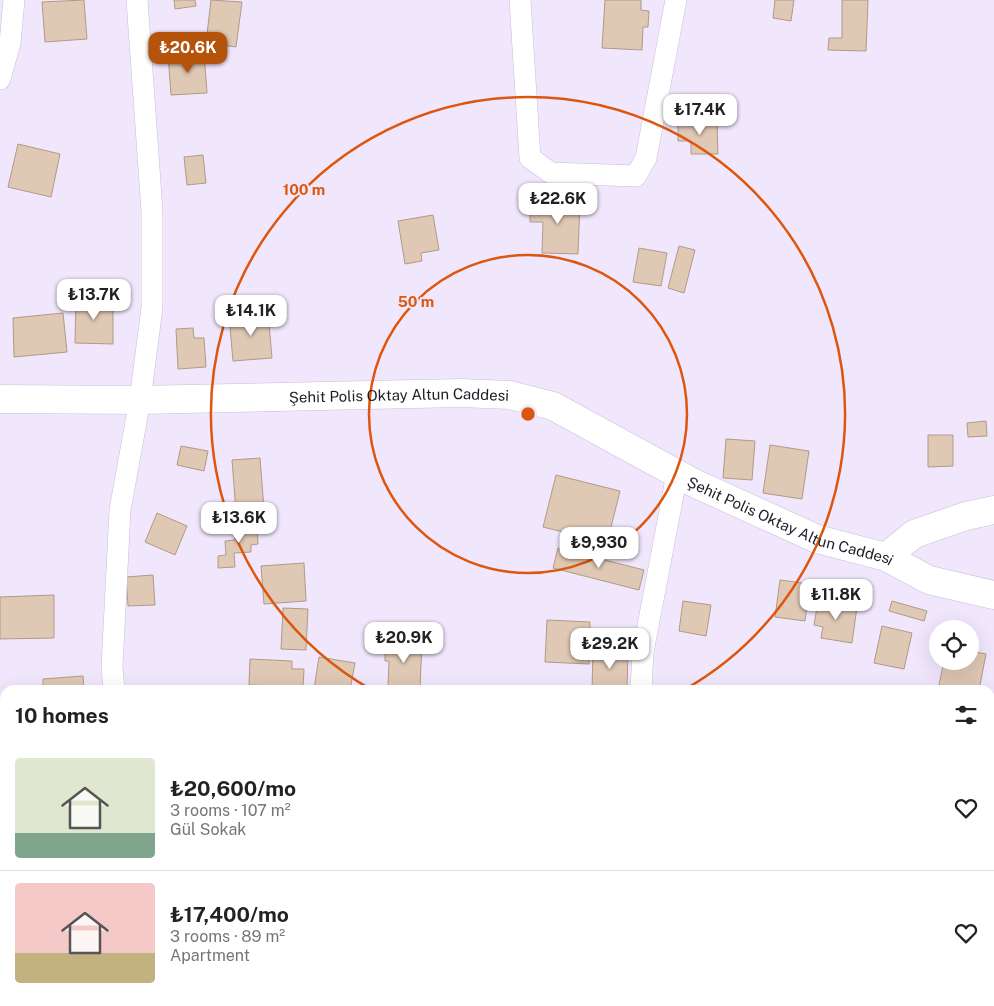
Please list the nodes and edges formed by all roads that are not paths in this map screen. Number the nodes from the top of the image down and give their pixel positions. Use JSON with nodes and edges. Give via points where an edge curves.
{"nodes":[{"id":1,"x":14,"y":0,"type":"edge"},
{"id":2,"x":137,"y":0,"type":"edge"},
{"id":3,"x":520,"y":0,"type":"edge"},
{"id":4,"x":676,"y":0,"type":"edge"},
{"id":5,"x":0,"y":79,"type":"edge"},
{"id":6,"x":0,"y":399,"type":"edge"},
{"id":7,"x":140,"y":400,"type":"junction"},
{"id":8,"x":677,"y":474,"type":"junction"},
{"id":9,"x":994,"y":510,"type":"edge"},
{"id":10,"x":886,"y":557,"type":"junction"},
{"id":11,"x":994,"y":595,"type":"edge"},
{"id":12,"x":114,"y":685,"type":"edge"},
{"id":13,"x":641,"y":685,"type":"edge"}],
"edges":[{"from":1,"to":5,"type":"street","via":[[10,43]]},
{"from":2,"to":7,"type":"street","via":[[152,221],[152,308]]},
{"from":3,"to":4,"type":"street","via":[[530,158],[551,173],[636,176],[646,158]]},
{"from":6,"to":7,"type":"street","name":"Şehit Polis Oktay Altun Caddesi"},
{"from":7,"to":8,"type":"street","name":"Şehit Polis Oktay Altun Caddesi","via":[[460,393],[510,395],[553,406]]},
{"from":7,"to":12,"type":"street","via":[[120,510]]},
{"from":8,"to":10,"type":"street","name":"Şehit Polis Oktay Altun Caddesi","via":[[817,539]]},
{"from":8,"to":13,"type":"street","via":[[643,652]]},
{"from":9,"to":10,"type":"street","via":[[914,534]]},
{"from":10,"to":11,"type":"street","name":"Şehit Polis Oktay Altun Caddesi","via":[[930,580]]}]}
